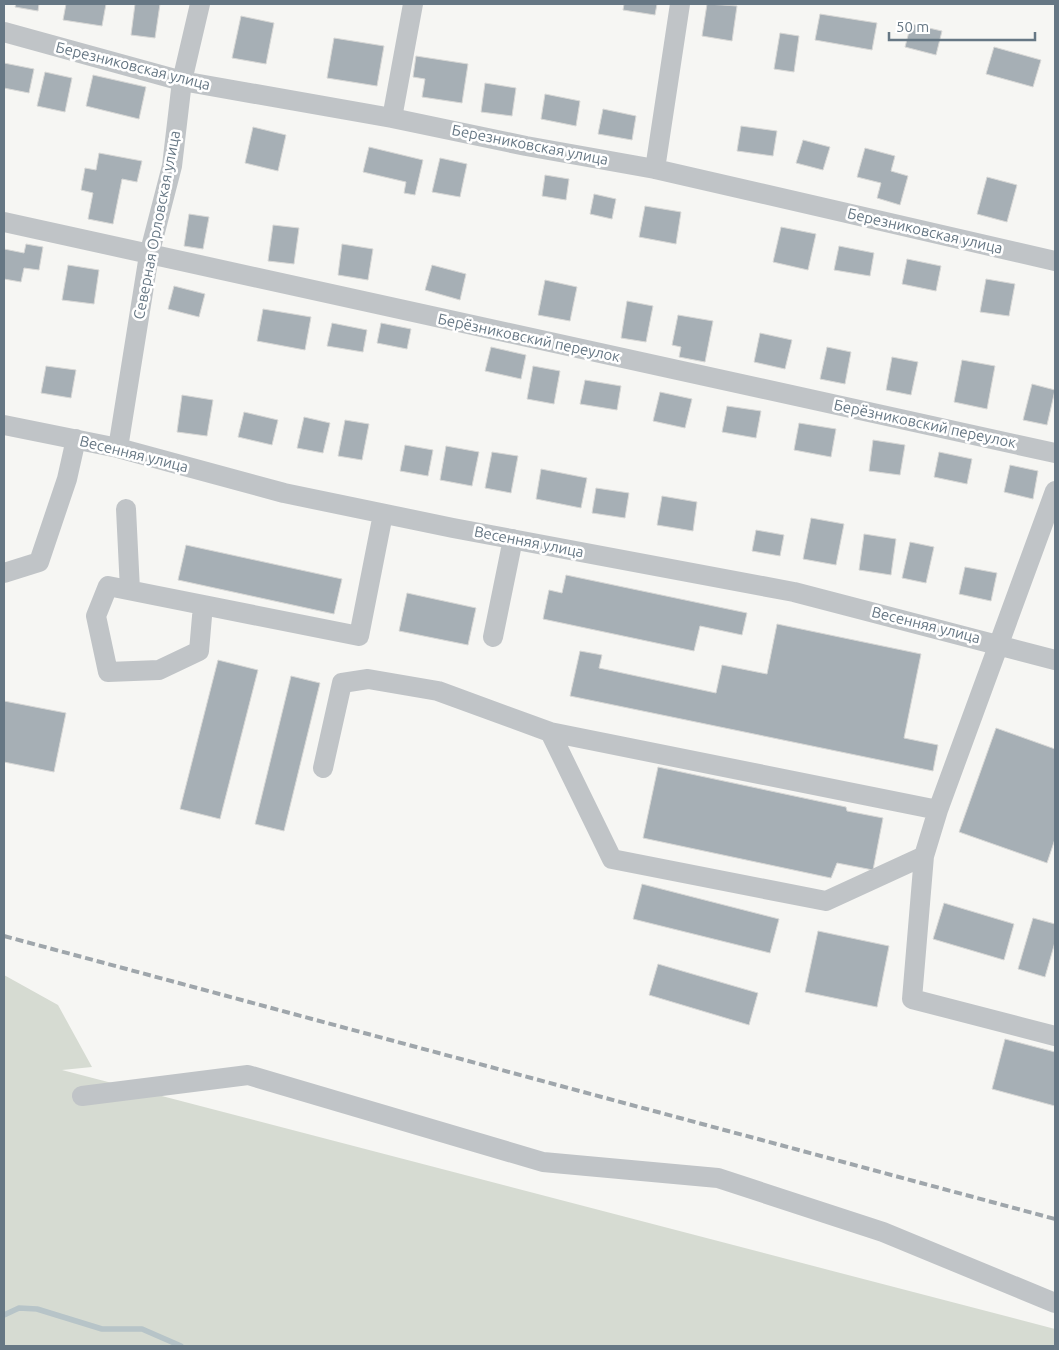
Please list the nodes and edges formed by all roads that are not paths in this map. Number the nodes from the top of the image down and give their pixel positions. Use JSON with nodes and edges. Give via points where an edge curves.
{"nodes":[{"id":1,"x":200,"y":4,"type":"edge"},
{"id":2,"x":412,"y":4,"type":"edge"},
{"id":3,"x":680,"y":4,"type":"edge"},
{"id":4,"x":4,"y":32,"type":"edge"},
{"id":5,"x":182,"y":81,"type":"junction"},
{"id":6,"x":392,"y":118,"type":"junction"},
{"id":7,"x":655,"y":169,"type":"junction"},
{"id":8,"x":4,"y":222,"type":"edge"},
{"id":9,"x":148,"y":255,"type":"junction"},
{"id":10,"x":1055,"y":261,"type":"edge"},
{"id":11,"x":4,"y":425,"type":"edge"},
{"id":12,"x":76,"y":439,"type":"junction"},
{"id":13,"x":118,"y":448,"type":"junction"},
{"id":14,"x":1055,"y":453,"type":"edge"},
{"id":15,"x":1055,"y":491,"type":"edge"},
{"id":16,"x":126,"y":509,"type":"dead end"},
{"id":17,"x":383,"y":514,"type":"junction"},
{"id":18,"x":513,"y":539,"type":"junction"},
{"id":19,"x":4,"y":573,"type":"edge"},
{"id":20,"x":130,"y":590,"type":"junction"},
{"id":21,"x":203,"y":605,"type":"junction"},
{"id":22,"x":493,"y":636,"type":"dead end"},
{"id":23,"x":998,"y":643,"type":"junction"},
{"id":24,"x":1055,"y":660,"type":"edge"},
{"id":25,"x":550,"y":732,"type":"junction"},
{"id":26,"x":323,"y":768,"type":"dead end"},
{"id":27,"x":938,"y":810,"type":"junction"},
{"id":28,"x":924,"y":856,"type":"junction"},
{"id":29,"x":1055,"y":1036,"type":"edge"},
{"id":30,"x":82,"y":1096,"type":"dead end"},
{"id":31,"x":1055,"y":1303,"type":"edge"}],
"edges":[{"from":1,"to":5,"type":"street","name":"Северная Орловская улица"},
{"from":2,"to":6,"type":"street"},
{"from":3,"to":7,"type":"street"},
{"from":4,"to":5,"type":"street","name":"Березниковская улица"},
{"from":5,"to":6,"type":"street","name":"Березниковская улица"},
{"from":5,"to":9,"type":"street","name":"Северная Орловская улица","via":[[172,166]]},
{"from":6,"to":7,"type":"street","name":"Березниковская улица"},
{"from":7,"to":10,"type":"street","name":"Березниковская улица"},
{"from":8,"to":9,"type":"street","name":"Берёзниковский переулок"},
{"from":9,"to":13,"type":"street","name":"Северная Орловская улица"},
{"from":9,"to":14,"type":"street","name":"Берёзниковский переулок"},
{"from":11,"to":12,"type":"street","name":"Весенняя улица"},
{"from":12,"to":13,"type":"street","name":"Весенняя улица"},
{"from":12,"to":19,"type":"street","via":[[67,479],[39,562]]},
{"from":13,"to":17,"type":"street","name":"Весенняя улица","via":[[284,493]]},
{"from":15,"to":23,"type":"street"},
{"from":16,"to":20,"type":"street"},
{"from":17,"to":18,"type":"street","name":"Весенняя улица"},
{"from":17,"to":21,"type":"street","via":[[359,636]]},
{"from":18,"to":22,"type":"street"},
{"from":18,"to":23,"type":"street","name":"Весенняя улица","via":[[794,592]]},
{"from":20,"to":21,"type":"street"},
{"from":20,"to":21,"type":"street","via":[[108,586],[96,616],[108,672],[159,670],[199,651]]},
{"from":23,"to":24,"type":"street","name":"Весенняя улица"},
{"from":23,"to":27,"type":"street"},
{"from":25,"to":26,"type":"street","via":[[438,691],[368,679],[342,683]]},
{"from":25,"to":27,"type":"street"},
{"from":25,"to":28,"type":"street","via":[[612,859],[826,901]]},
{"from":27,"to":28,"type":"street"},
{"from":28,"to":29,"type":"street","via":[[912,999]]},
{"from":30,"to":31,"type":"street","via":[[248,1075],[543,1162],[718,1178],[884,1232]]}]}
